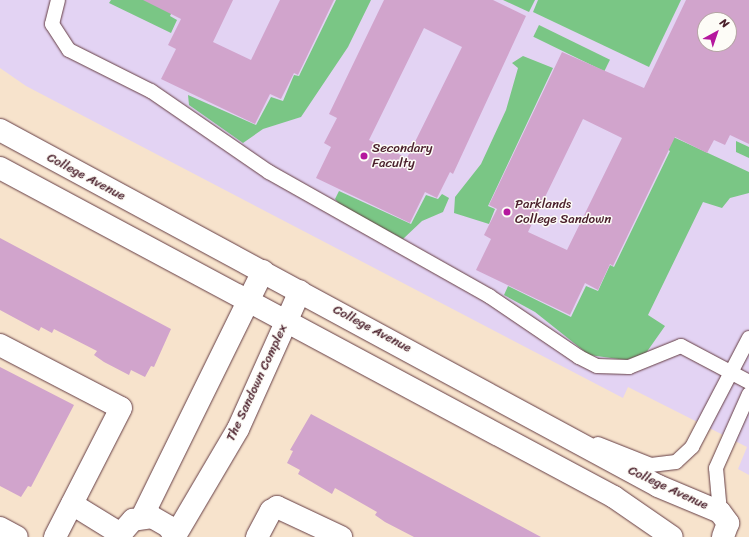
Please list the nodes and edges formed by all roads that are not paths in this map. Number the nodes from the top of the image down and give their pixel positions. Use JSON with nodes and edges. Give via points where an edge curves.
{"nodes":[{"id":1,"x":58,"y":0,"type":"edge"},
{"id":2,"x":0,"y":130,"type":"edge"},
{"id":3,"x":0,"y":168,"type":"edge"},
{"id":4,"x":263,"y":271,"type":"junction"},
{"id":5,"x":300,"y":291,"type":"junction"},
{"id":6,"x":247,"y":301,"type":"junction"},
{"id":7,"x":286,"y":322,"type":"junction"},
{"id":8,"x":749,"y":338,"type":"edge"},
{"id":9,"x":0,"y":345,"type":"edge"},
{"id":10,"x":731,"y":371,"type":"junction"},
{"id":11,"x":749,"y":382,"type":"edge"},
{"id":12,"x":749,"y":394,"type":"edge"},
{"id":13,"x":557,"y":428,"type":"junction"},
{"id":14,"x":72,"y":504,"type":"junction"},
{"id":15,"x":720,"y":512,"type":"junction"},
{"id":16,"x":142,"y":517,"type":"junction"},
{"id":17,"x":0,"y":528,"type":"edge"},
{"id":18,"x":118,"y":535,"type":"edge"},
{"id":19,"x":175,"y":536,"type":"edge"},
{"id":20,"x":17,"y":537,"type":"edge"},
{"id":21,"x":55,"y":537,"type":"edge"},
{"id":22,"x":257,"y":537,"type":"edge"},
{"id":23,"x":341,"y":537,"type":"edge"},
{"id":24,"x":672,"y":537,"type":"edge"},
{"id":25,"x":723,"y":537,"type":"edge"}],
"edges":[{"from":1,"to":10,"type":"lane","via":[[52,24],[69,50],[151,91],[269,172],[489,296],[579,357],[596,366],[629,367],[681,346]]},
{"from":2,"to":4,"type":"street","name":"College Avenue"},
{"from":3,"to":6,"type":"street"},
{"from":4,"to":5,"type":"street","name":"College Avenue"},
{"from":4,"to":6,"type":"street"},
{"from":5,"to":7,"type":"street","name":"The Sandown Complex"},
{"from":5,"to":13,"type":"street","name":"College Avenue"},
{"from":6,"to":7,"type":"street"},
{"from":6,"to":16,"type":"street"},
{"from":7,"to":19,"type":"street","name":"The Sandown Complex","via":[[238,429]]},
{"from":7,"to":24,"type":"street","via":[[614,497]]},
{"from":8,"to":10,"type":"lane"},
{"from":9,"to":14,"type":"street","via":[[121,408]]},
{"from":10,"to":11,"type":"lane"},
{"from":10,"to":13,"type":"lane","via":[[692,447],[676,462],[651,464]]},
{"from":12,"to":15,"type":"lane","via":[[716,468]]},
{"from":13,"to":15,"type":"street","name":"College Avenue","via":[[658,486]]},
{"from":14,"to":18,"type":"street"},
{"from":14,"to":21,"type":"street"},
{"from":15,"to":25,"type":"street","name":"College Avenue","via":[[728,523]]},
{"from":16,"to":18,"type":"street","via":[[133,520]]},
{"from":16,"to":19,"type":"street","name":"The Sandown Complex","via":[[161,520]]},
{"from":17,"to":20,"type":"street"},
{"from":22,"to":23,"type":"street","via":[[270,511],[277,507]]}]}
